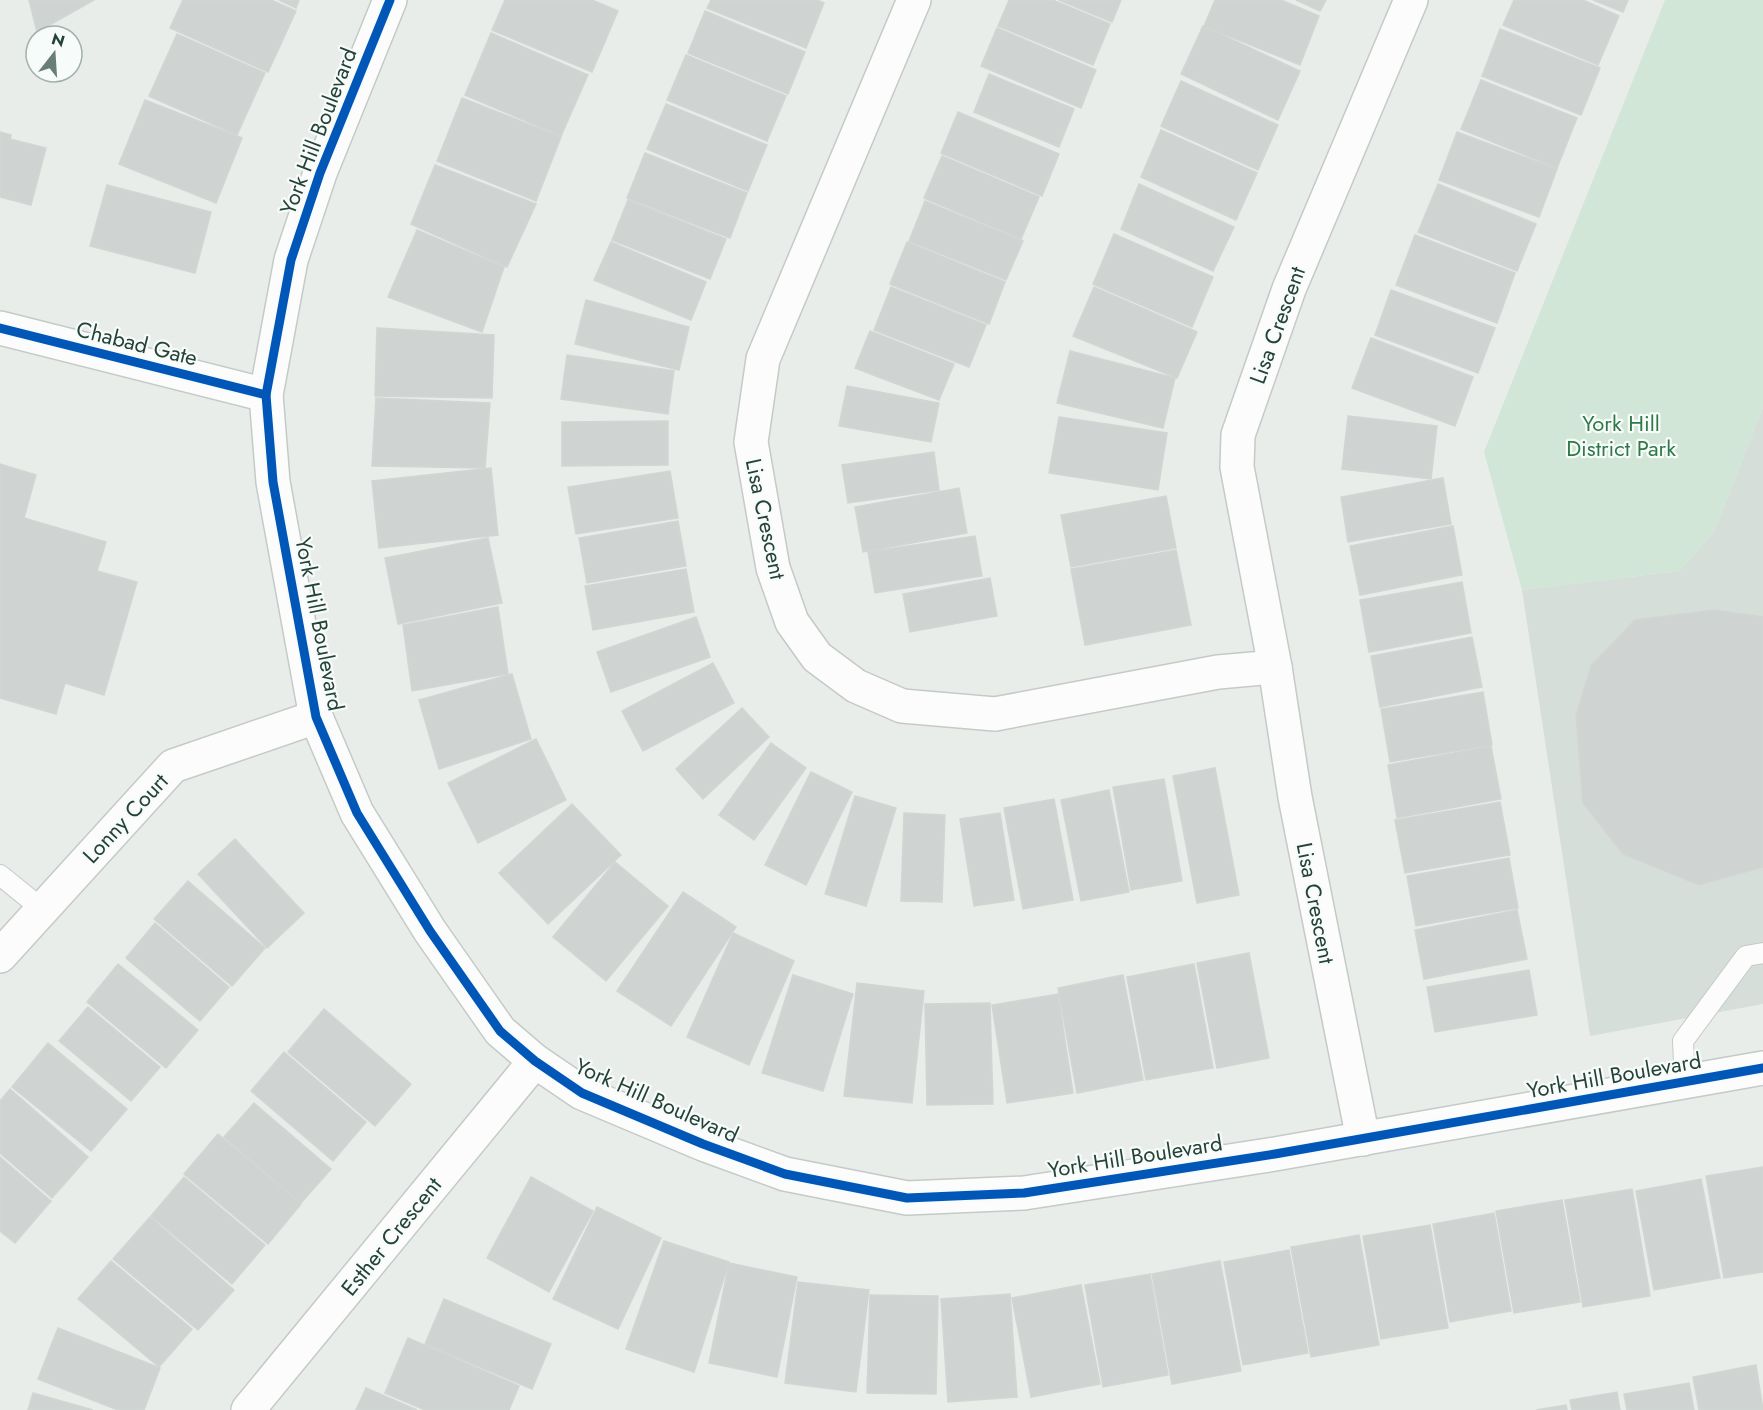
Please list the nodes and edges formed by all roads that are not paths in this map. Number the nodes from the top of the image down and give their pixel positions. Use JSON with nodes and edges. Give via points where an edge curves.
{"nodes":[{"id":1,"x":390,"y":0,"type":"edge"},
{"id":2,"x":914,"y":0,"type":"edge"},
{"id":3,"x":1411,"y":0,"type":"edge"},
{"id":4,"x":0,"y":328,"type":"edge"},
{"id":5,"x":266,"y":395,"type":"junction"},
{"id":6,"x":1275,"y":667,"type":"junction"},
{"id":7,"x":316,"y":717,"type":"junction"},
{"id":8,"x":0,"y":875,"type":"edge"},
{"id":9,"x":42,"y":909,"type":"junction"},
{"id":10,"x":1763,"y":953,"type":"edge"},
{"id":11,"x":0,"y":956,"type":"edge"},
{"id":12,"x":535,"y":1061,"type":"junction"},
{"id":13,"x":1763,"y":1068,"type":"edge"},
{"id":14,"x":1685,"y":1083,"type":"junction"},
{"id":15,"x":1363,"y":1139,"type":"junction"},
{"id":16,"x":248,"y":1410,"type":"edge"}],
"edges":[{"from":1,"to":5,"type":"street","name":"York Hill Boulevard","via":[[320,173],[291,260]]},
{"from":2,"to":6,"type":"street","name":"Lisa Crescent","via":[[763,359],[751,442],[772,568],[792,622],[817,657],[856,686],[902,706],[995,714],[1218,672]]},
{"from":3,"to":6,"type":"street","name":"Lisa Crescent","via":[[1289,289],[1238,435],[1237,467]]},
{"from":4,"to":5,"type":"street","name":"Chabad Gate"},
{"from":5,"to":7,"type":"street","name":"York Hill Boulevard","via":[[273,482]]},
{"from":6,"to":15,"type":"street","name":"Lisa Crescent","via":[[1295,797]]},
{"from":7,"to":9,"type":"street","name":"Lonny Court","via":[[173,766]]},
{"from":7,"to":12,"type":"street","name":"York Hill Boulevard","via":[[357,813],[430,931],[500,1031]]},
{"from":8,"to":9,"type":"lane"},
{"from":9,"to":11,"type":"street","name":"Lonny Court"},
{"from":10,"to":14,"type":"lane","via":[[1746,956],[1683,1041]]},
{"from":12,"to":15,"type":"street","name":"York Hill Boulevard","via":[[582,1093],[785,1174],[907,1198],[1024,1192]]},
{"from":12,"to":16,"type":"street","name":"Esther Crescent"},
{"from":13,"to":14,"type":"street","name":"York Hill Boulevard"},
{"from":14,"to":15,"type":"street","name":"York Hill Boulevard"}]}
